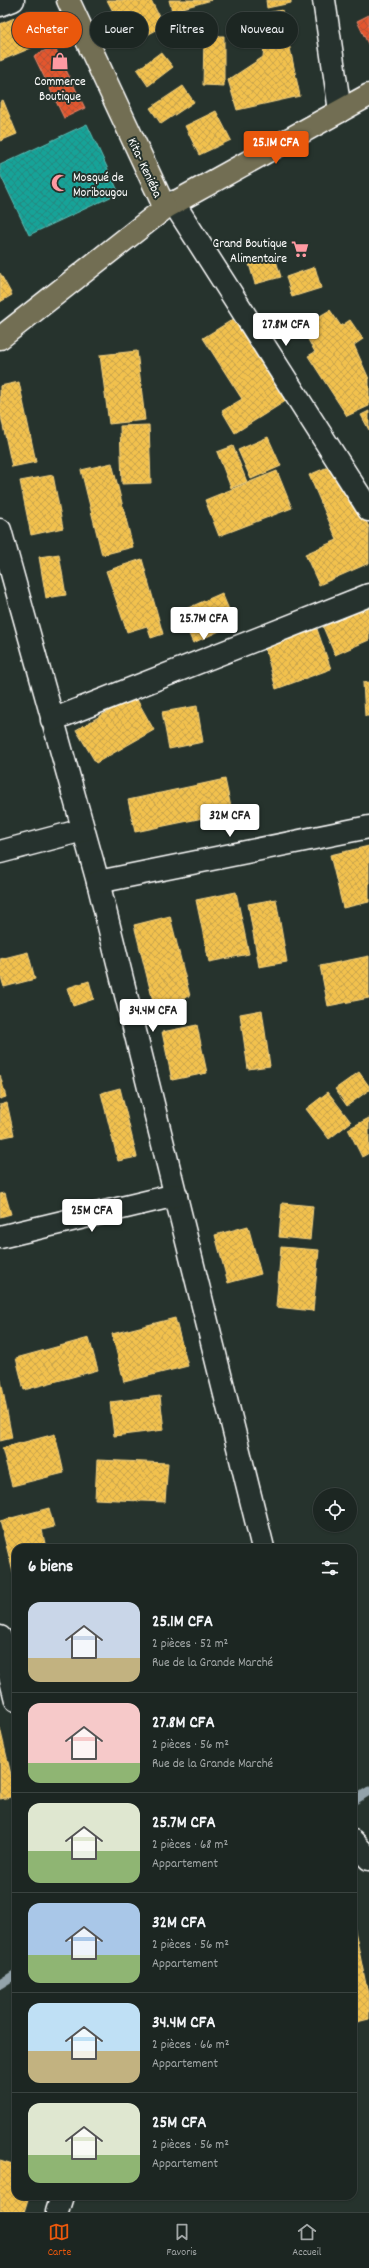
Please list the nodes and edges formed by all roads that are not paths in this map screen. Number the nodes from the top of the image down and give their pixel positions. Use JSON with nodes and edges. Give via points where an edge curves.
{"nodes":[{"id":1,"x":13,"y":0,"type":"edge"},
{"id":2,"x":68,"y":0,"type":"edge"},
{"id":3,"x":324,"y":0,"type":"edge"},
{"id":4,"x":0,"y":5,"type":"edge"},
{"id":5,"x":369,"y":95,"type":"edge"},
{"id":6,"x":340,"y":111,"type":"junction"},
{"id":7,"x":169,"y":205,"type":"junction"},
{"id":8,"x":0,"y":338,"type":"edge"},
{"id":9,"x":369,"y":510,"type":"edge"},
{"id":10,"x":0,"y":530,"type":"edge"},
{"id":11,"x":369,"y":595,"type":"edge"},
{"id":12,"x":52,"y":720,"type":"junction"},
{"id":13,"x":369,"y":827,"type":"edge"},
{"id":14,"x":84,"y":830,"type":"junction"},
{"id":15,"x":0,"y":852,"type":"edge"},
{"id":16,"x":98,"y":882,"type":"junction"},
{"id":17,"x":176,"y":1195,"type":"junction"},
{"id":18,"x":0,"y":1237,"type":"edge"},
{"id":19,"x":263,"y":1544,"type":"edge"},
{"id":20,"x":0,"y":1637,"type":"edge"},
{"id":21,"x":12,"y":1684,"type":"edge"},
{"id":22,"x":357,"y":1846,"type":"edge"},
{"id":23,"x":369,"y":1859,"type":"edge"},
{"id":24,"x":60,"y":2200,"type":"edge"},
{"id":25,"x":56,"y":2212,"type":"edge"}],
"edges":[{"from":1,"to":4,"type":"street"},
{"from":2,"to":7,"type":"main road","name":"Kita- Keniéba"},
{"from":3,"to":6,"type":"street"},
{"from":5,"to":6,"type":"main road"},
{"from":6,"to":7,"type":"main road"},
{"from":7,"to":8,"type":"main road","name":"Kita- Keniéba"},
{"from":7,"to":9,"type":"street"},
{"from":10,"to":12,"type":"street"},
{"from":11,"to":12,"type":"street"},
{"from":12,"to":14,"type":"street"},
{"from":13,"to":16,"type":"street"},
{"from":14,"to":15,"type":"street"},
{"from":14,"to":16,"type":"street"},
{"from":16,"to":17,"type":"street"},
{"from":17,"to":18,"type":"street"},
{"from":17,"to":19,"type":"street"},
{"from":20,"to":21,"type":"street"},
{"from":22,"to":23,"type":"street"},
{"from":24,"to":25,"type":"street"}]}
